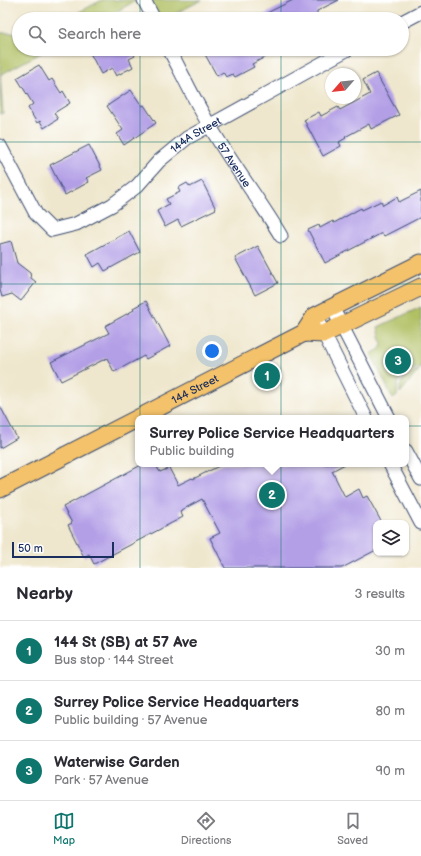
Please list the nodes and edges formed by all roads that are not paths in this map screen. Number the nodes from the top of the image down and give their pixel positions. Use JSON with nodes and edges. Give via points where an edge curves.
{"nodes":[{"id":1,"x":144,"y":0,"type":"edge"},
{"id":2,"x":150,"y":12,"type":"edge"},
{"id":3,"x":421,"y":12,"type":"edge"},
{"id":4,"x":409,"y":18,"type":"edge"},
{"id":5,"x":173,"y":56,"type":"edge"},
{"id":6,"x":335,"y":56,"type":"edge"},
{"id":7,"x":209,"y":125,"type":"junction"},
{"id":8,"x":0,"y":146,"type":"edge"},
{"id":9,"x":281,"y":236,"type":"dead end"},
{"id":10,"x":421,"y":263,"type":"edge"},
{"id":11,"x":421,"y":287,"type":"edge"},
{"id":12,"x":332,"y":307,"type":"junction"},
{"id":13,"x":315,"y":316,"type":"junction"},
{"id":14,"x":342,"y":325,"type":"junction"},
{"id":15,"x":304,"y":333,"type":"junction"},
{"id":16,"x":324,"y":334,"type":"junction"},
{"id":17,"x":144,"y":415,"type":"edge"},
{"id":18,"x":364,"y":415,"type":"edge"},
{"id":19,"x":387,"y":415,"type":"edge"},
{"id":20,"x":135,"y":420,"type":"edge"},
{"id":21,"x":409,"y":457,"type":"edge"},
{"id":22,"x":392,"y":467,"type":"edge"},
{"id":23,"x":421,"y":480,"type":"edge"},
{"id":24,"x":0,"y":489,"type":"edge"},
{"id":25,"x":421,"y":523,"type":"edge"}],
"edges":[{"from":1,"to":2,"type":"street"},
{"from":3,"to":4,"type":"street"},
{"from":5,"to":7,"type":"street","name":"57 Avenue"},
{"from":6,"to":7,"type":"street","name":"144A Street"},
{"from":7,"to":8,"type":"street","name":"144A Street","via":[[187,138],[159,161],[137,186],[112,205],[76,224],[52,230],[36,214]]},
{"from":7,"to":9,"type":"street","name":"57 Avenue"},
{"from":10,"to":12,"type":"main road","name":"144 Street"},
{"from":11,"to":14,"type":"main road"},
{"from":12,"to":13,"type":"main road","name":"144 Street"},
{"from":12,"to":14,"type":"street"},
{"from":13,"to":15,"type":"main road","name":"144 Street"},
{"from":13,"to":16,"type":"street"},
{"from":14,"to":16,"type":"main road"},
{"from":14,"to":19,"type":"street"},
{"from":15,"to":16,"type":"main road"},
{"from":15,"to":17,"type":"main road","name":"144 Street"},
{"from":16,"to":18,"type":"street"},
{"from":20,"to":24,"type":"main road","name":"144 Street"},
{"from":21,"to":23,"type":"street"},
{"from":22,"to":25,"type":"street"}]}
